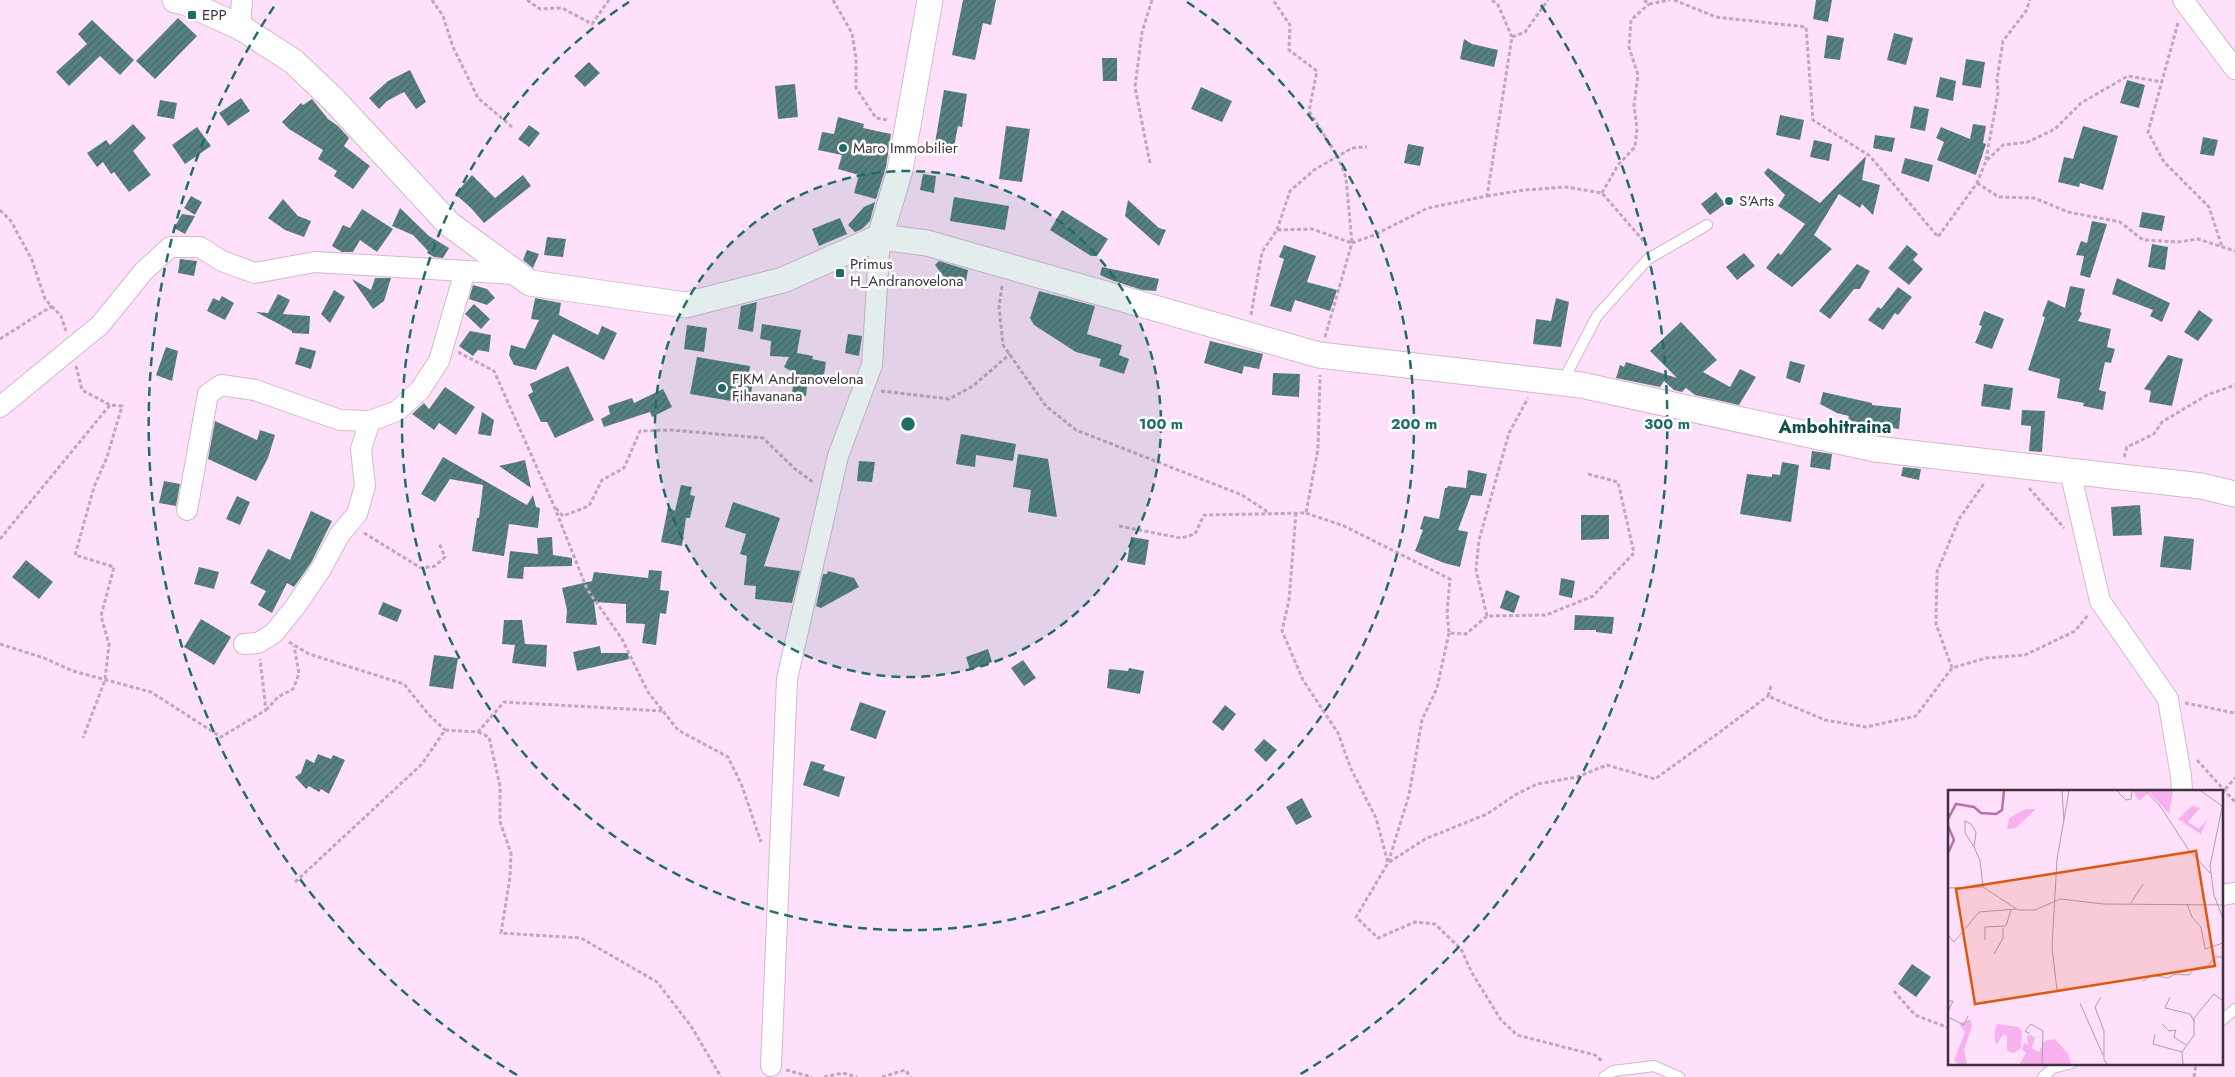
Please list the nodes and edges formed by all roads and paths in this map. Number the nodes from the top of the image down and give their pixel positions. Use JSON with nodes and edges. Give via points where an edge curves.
{"nodes":[{"id":1,"x":175,"y":0,"type":"edge"},
{"id":2,"x":242,"y":0,"type":"edge"},
{"id":3,"x":432,"y":0,"type":"edge"},
{"id":4,"x":526,"y":0,"type":"edge"},
{"id":5,"x":609,"y":0,"type":"edge"},
{"id":6,"x":833,"y":0,"type":"edge"},
{"id":7,"x":930,"y":0,"type":"edge"},
{"id":8,"x":1152,"y":0,"type":"edge"},
{"id":9,"x":1273,"y":0,"type":"edge"},
{"id":10,"x":1492,"y":0,"type":"edge"},
{"id":11,"x":1548,"y":0,"type":"edge"},
{"id":12,"x":1644,"y":0,"type":"edge"},
{"id":13,"x":1670,"y":0,"type":"edge"},
{"id":14,"x":1674,"y":0,"type":"edge"},
{"id":15,"x":2030,"y":0,"type":"edge"},
{"id":16,"x":2184,"y":1,"type":"edge"},
{"id":17,"x":1650,"y":4,"type":"junction"},
{"id":18,"x":240,"y":26,"type":"junction"},
{"id":19,"x":1512,"y":37,"type":"junction"},
{"id":20,"x":2235,"y":69,"type":"edge"},
{"id":21,"x":2162,"y":82,"type":"junction"},
{"id":22,"x":908,"y":122,"type":"junction"},
{"id":23,"x":512,"y":127,"type":"dead end"},
{"id":24,"x":1368,"y":147,"type":"dead end"},
{"id":25,"x":1338,"y":157,"type":"junction"},
{"id":26,"x":1986,"y":161,"type":"junction"},
{"id":27,"x":1150,"y":163,"type":"dead end"},
{"id":28,"x":1977,"y":183,"type":"junction"},
{"id":29,"x":1602,"y":193,"type":"junction"},
{"id":30,"x":1487,"y":196,"type":"junction"},
{"id":31,"x":0,"y":210,"type":"edge"},
{"id":32,"x":1707,"y":224,"type":"dead end"},
{"id":33,"x":1277,"y":230,"type":"junction"},
{"id":34,"x":880,"y":237,"type":"junction"},
{"id":35,"x":1352,"y":243,"type":"junction"},
{"id":36,"x":2222,"y":247,"type":"junction"},
{"id":37,"x":2235,"y":251,"type":"edge"},
{"id":38,"x":1656,"y":255,"type":"junction"},
{"id":39,"x":1006,"y":265,"type":"junction"},
{"id":40,"x":465,"y":271,"type":"junction"},
{"id":41,"x":516,"y":274,"type":"junction"},
{"id":42,"x":52,"y":306,"type":"junction"},
{"id":43,"x":1248,"y":335,"type":"junction"},
{"id":44,"x":0,"y":339,"type":"edge"},
{"id":45,"x":444,"y":344,"type":"junction"},
{"id":46,"x":72,"y":348,"type":"junction"},
{"id":47,"x":1010,"y":354,"type":"junction"},
{"id":48,"x":1319,"y":355,"type":"junction"},
{"id":49,"x":1538,"y":380,"type":"junction"},
{"id":50,"x":1563,"y":382,"type":"junction"},
{"id":51,"x":2235,"y":385,"type":"edge"},
{"id":52,"x":863,"y":389,"type":"junction"},
{"id":53,"x":110,"y":405,"type":"junction"},
{"id":54,"x":0,"y":407,"type":"edge"},
{"id":55,"x":370,"y":421,"type":"junction"},
{"id":56,"x":2003,"y":463,"type":"junction"},
{"id":57,"x":2070,"y":471,"type":"junction"},
{"id":58,"x":1588,"y":474,"type":"dead end"},
{"id":59,"x":2118,"y":476,"type":"junction"},
{"id":60,"x":2235,"y":494,"type":"edge"},
{"id":61,"x":830,"y":495,"type":"junction"},
{"id":62,"x":554,"y":506,"type":"junction"},
{"id":63,"x":187,"y":510,"type":"dead end"},
{"id":64,"x":1306,"y":512,"type":"junction"},
{"id":65,"x":1296,"y":513,"type":"junction"},
{"id":66,"x":1271,"y":514,"type":"junction"},
{"id":67,"x":348,"y":524,"type":"junction"},
{"id":68,"x":1119,"y":526,"type":"dead end"},
{"id":69,"x":2066,"y":530,"type":"dead end"},
{"id":70,"x":0,"y":539,"type":"edge"},
{"id":71,"x":439,"y":543,"type":"dead end"},
{"id":72,"x":2100,"y":601,"type":"junction"},
{"id":73,"x":1487,"y":616,"type":"junction"},
{"id":74,"x":1450,"y":632,"type":"junction"},
{"id":75,"x":259,"y":640,"type":"junction"},
{"id":76,"x":0,"y":644,"type":"edge"},
{"id":77,"x":294,"y":645,"type":"junction"},
{"id":78,"x":1952,"y":668,"type":"junction"},
{"id":79,"x":105,"y":680,"type":"junction"},
{"id":80,"x":1771,"y":686,"type":"dead end"},
{"id":81,"x":1768,"y":696,"type":"junction"},
{"id":82,"x":2168,"y":699,"type":"junction"},
{"id":83,"x":266,"y":710,"type":"junction"},
{"id":84,"x":663,"y":711,"type":"junction"},
{"id":85,"x":2235,"y":713,"type":"edge"},
{"id":86,"x":445,"y":730,"type":"junction"},
{"id":87,"x":478,"y":732,"type":"junction"},
{"id":88,"x":83,"y":738,"type":"dead end"},
{"id":89,"x":2191,"y":753,"type":"dead end"},
{"id":90,"x":2235,"y":778,"type":"edge"},
{"id":91,"x":2182,"y":790,"type":"edge"},
{"id":92,"x":2221,"y":790,"type":"edge"},
{"id":93,"x":2223,"y":793,"type":"edge"},
{"id":94,"x":2235,"y":802,"type":"edge"},
{"id":95,"x":761,"y":842,"type":"dead end"},
{"id":96,"x":1388,"y":862,"type":"junction"},
{"id":97,"x":295,"y":882,"type":"dead end"},
{"id":98,"x":2235,"y":893,"type":"edge"},
{"id":99,"x":2222,"y":895,"type":"edge"},
{"id":100,"x":1894,"y":991,"type":"dead end"},
{"id":101,"x":2235,"y":1010,"type":"edge"},
{"id":102,"x":2222,"y":1020,"type":"edge"},
{"id":103,"x":1948,"y":1028,"type":"edge"},
{"id":104,"x":2068,"y":1064,"type":"edge"},
{"id":105,"x":2196,"y":1064,"type":"edge"},
{"id":106,"x":770,"y":1066,"type":"joint"},
{"id":107,"x":1608,"y":1074,"type":"edge"},
{"id":108,"x":721,"y":1077,"type":"edge"},
{"id":109,"x":812,"y":1077,"type":"edge"},
{"id":110,"x":824,"y":1077,"type":"edge"},
{"id":111,"x":858,"y":1077,"type":"edge"},
{"id":112,"x":882,"y":1077,"type":"edge"},
{"id":113,"x":911,"y":1077,"type":"edge"},
{"id":114,"x":1680,"y":1077,"type":"edge"},
{"id":115,"x":2043,"y":1077,"type":"edge"},
{"id":116,"x":2194,"y":1077,"type":"edge"}],
"edges":[{"from":1,"to":18,"type":"street"},
{"from":2,"to":18,"type":"street"},
{"from":3,"to":23,"type":"path","via":[[443,16],[453,46],[478,98]]},
{"from":4,"to":5,"type":"path","via":[[540,9],[562,8],[592,24]]},
{"from":6,"to":22,"type":"path","via":[[852,33],[856,88],[876,118]]},
{"from":7,"to":22,"type":"street"},
{"from":8,"to":27,"type":"path","via":[[1142,32],[1135,87]]},
{"from":9,"to":25,"type":"path","via":[[1290,25],[1289,50],[1317,71],[1309,111]]},
{"from":10,"to":19,"type":"path","via":[[1498,5]]},
{"from":11,"to":19,"type":"path","via":[[1525,32]]},
{"from":12,"to":17,"type":"path"},
{"from":13,"to":17,"type":"path"},
{"from":14,"to":28,"type":"path","via":[[1716,17],[1806,27],[1813,120],[1870,156],[1938,237]]},
{"from":15,"to":26,"type":"path","via":[[2026,11],[2003,41]]},
{"from":16,"to":20,"type":"street"},
{"from":16,"to":21,"type":"path"},
{"from":17,"to":29,"type":"path","via":[[1631,20],[1629,47],[1638,75],[1634,105],[1635,147],[1618,165]]},
{"from":18,"to":41,"type":"street","via":[[293,61],[333,98],[449,224]]},
{"from":19,"to":30,"type":"path"},
{"from":21,"to":26,"type":"path","via":[[2128,76],[2080,104],[2055,129],[2028,142],[2003,145]]},
{"from":21,"to":36,"type":"path","via":[[2148,132],[2164,162],[2209,208]]},
{"from":22,"to":34,"type":"street","via":[[900,170]]},
{"from":24,"to":25,"type":"path","via":[[1352,148]]},
{"from":25,"to":33,"type":"path","via":[[1314,170],[1290,191]]},
{"from":25,"to":35,"type":"path","via":[[1346,178]]},
{"from":26,"to":28,"type":"path"},
{"from":28,"to":36,"type":"path","via":[[1999,197],[2034,198],[2068,212],[2120,222],[2143,240],[2178,242],[2198,239]]},
{"from":29,"to":30,"type":"path","via":[[1566,187]]},
{"from":29,"to":38,"type":"path"},
{"from":30,"to":35,"type":"path","via":[[1428,208]]},
{"from":31,"to":42,"type":"path","via":[[11,222],[32,260],[45,299]]},
{"from":32,"to":38,"type":"lane"},
{"from":33,"to":35,"type":"path","via":[[1312,229]]},
{"from":33,"to":43,"type":"path","via":[[1262,252]]},
{"from":34,"to":39,"type":"street","via":[[928,243]]},
{"from":34,"to":41,"type":"street","via":[[784,280],[686,305],[530,284]]},
{"from":34,"to":52,"type":"street","via":[[872,365]]},
{"from":35,"to":48,"type":"path"},
{"from":36,"to":37,"type":"path"},
{"from":38,"to":50,"type":"lane","via":[[1648,259],[1597,316]]},
{"from":39,"to":43,"type":"street"},
{"from":39,"to":47,"type":"path","via":[[999,307],[1003,345]]},
{"from":40,"to":41,"type":"street"},
{"from":40,"to":45,"type":"street"},
{"from":40,"to":46,"type":"street","via":[[315,262],[254,273],[222,261],[200,247],[170,247],[143,272],[100,325]]},
{"from":42,"to":44,"type":"path"},
{"from":42,"to":46,"type":"path","via":[[61,316]]},
{"from":43,"to":48,"type":"street"},
{"from":45,"to":55,"type":"street","via":[[439,361],[420,390],[397,411]]},
{"from":45,"to":62,"type":"path","via":[[494,371]]},
{"from":46,"to":53,"type":"path","via":[[82,390]]},
{"from":46,"to":54,"type":"street"},
{"from":47,"to":52,"type":"path","via":[[973,386],[949,399]]},
{"from":47,"to":66,"type":"path","via":[[1046,406],[1076,430],[1242,495]]},
{"from":48,"to":49,"type":"street"},
{"from":48,"to":64,"type":"path","via":[[1318,449]]},
{"from":49,"to":50,"type":"street"},
{"from":49,"to":73,"type":"path","via":[[1509,433],[1479,540],[1476,570]]},
{"from":50,"to":56,"type":"street","via":[[1875,448]]},
{"from":51,"to":59,"type":"path","via":[[2207,395],[2162,422],[2154,434],[2127,447]]},
{"from":52,"to":61,"type":"street","via":[[838,456]]},
{"from":53,"to":70,"type":"path"},
{"from":53,"to":79,"type":"path","via":[[122,406],[75,555],[114,567],[101,616],[109,644]]},
{"from":55,"to":63,"type":"street","via":[[340,420],[255,390],[221,385],[208,394]]},
{"from":55,"to":67,"type":"street","via":[[361,449],[365,486],[357,514]]},
{"from":56,"to":57,"type":"street"},
{"from":56,"to":69,"type":"path"},
{"from":56,"to":78,"type":"path","via":[[1959,519],[1937,572],[1936,624]]},
{"from":57,"to":59,"type":"street"},
{"from":57,"to":72,"type":"street"},
{"from":58,"to":73,"type":"path","via":[[1618,482],[1634,552],[1593,596],[1546,615]]},
{"from":59,"to":60,"type":"street","via":[[2201,486]]},
{"from":61,"to":62,"type":"path","via":[[795,469],[763,438],[671,430],[640,431],[624,468],[602,480],[589,506],[563,516]]},
{"from":61,"to":106,"type":"street","via":[[787,679]]},
{"from":62,"to":84,"type":"path","via":[[587,589],[622,639],[648,692]]},
{"from":64,"to":65,"type":"path"},
{"from":64,"to":74,"type":"path","via":[[1344,526],[1450,579]]},
{"from":65,"to":66,"type":"path"},
{"from":65,"to":96,"type":"path","via":[[1289,600],[1282,631],[1303,680],[1338,734],[1351,769],[1376,818]]},
{"from":66,"to":68,"type":"path","via":[[1204,515],[1195,534],[1181,538]]},
{"from":67,"to":71,"type":"path","via":[[421,568],[435,566],[445,557]]},
{"from":67,"to":75,"type":"street","via":[[296,607]]},
{"from":72,"to":78,"type":"path","via":[[2075,631],[2025,655],[1986,658]]},
{"from":72,"to":82,"type":"street"},
{"from":73,"to":74,"type":"path","via":[[1466,634]]},
{"from":74,"to":96,"type":"path","via":[[1437,688],[1422,720],[1409,795]]},
{"from":75,"to":77,"type":"path"},
{"from":75,"to":83,"type":"path"},
{"from":76,"to":79,"type":"path"},
{"from":77,"to":83,"type":"path","via":[[299,674],[293,689],[278,697]]},
{"from":77,"to":86,"type":"path","via":[[308,654],[404,684]]},
{"from":78,"to":81,"type":"path","via":[[1916,716],[1866,727],[1825,720]]},
{"from":79,"to":83,"type":"path","via":[[151,692],[221,737]]},
{"from":79,"to":88,"type":"path"},
{"from":80,"to":81,"type":"path"},
{"from":81,"to":96,"type":"path","via":[[1655,778],[1607,765],[1577,777],[1537,784],[1487,814],[1424,839]]},
{"from":82,"to":85,"type":"path"},
{"from":82,"to":91,"type":"street"},
{"from":84,"to":87,"type":"path","via":[[504,702]]},
{"from":84,"to":95,"type":"path","via":[[678,730],[728,757],[742,786]]},
{"from":86,"to":87,"type":"path"},
{"from":86,"to":97,"type":"path","via":[[422,764]]},
{"from":87,"to":108,"type":"path","via":[[489,737],[500,786],[500,822],[511,853],[501,933],[581,938],[657,982],[691,1026]]},
{"from":89,"to":92,"type":"path"},
{"from":90,"to":93,"type":"path"},
{"from":93,"to":94,"type":"path"},
{"from":96,"to":107,"type":"path","via":[[1356,916],[1378,938],[1415,922],[1435,924],[1461,949],[1501,1020],[1517,1035],[1595,1055]]},
{"from":98,"to":99,"type":"street"},
{"from":100,"to":103,"type":"path","via":[[1915,1015]]},
{"from":101,"to":102,"type":"lane"},
{"from":104,"to":115,"type":"lane","via":[[2053,1068]]},
{"from":105,"to":116,"type":"path"},
{"from":106,"to":109,"type":"path"},
{"from":107,"to":114,"type":"lane","via":[[1654,1066]]},
{"from":110,"to":111,"type":"path","via":[[843,1073]]},
{"from":112,"to":113,"type":"path","via":[[906,1070]]}]}
